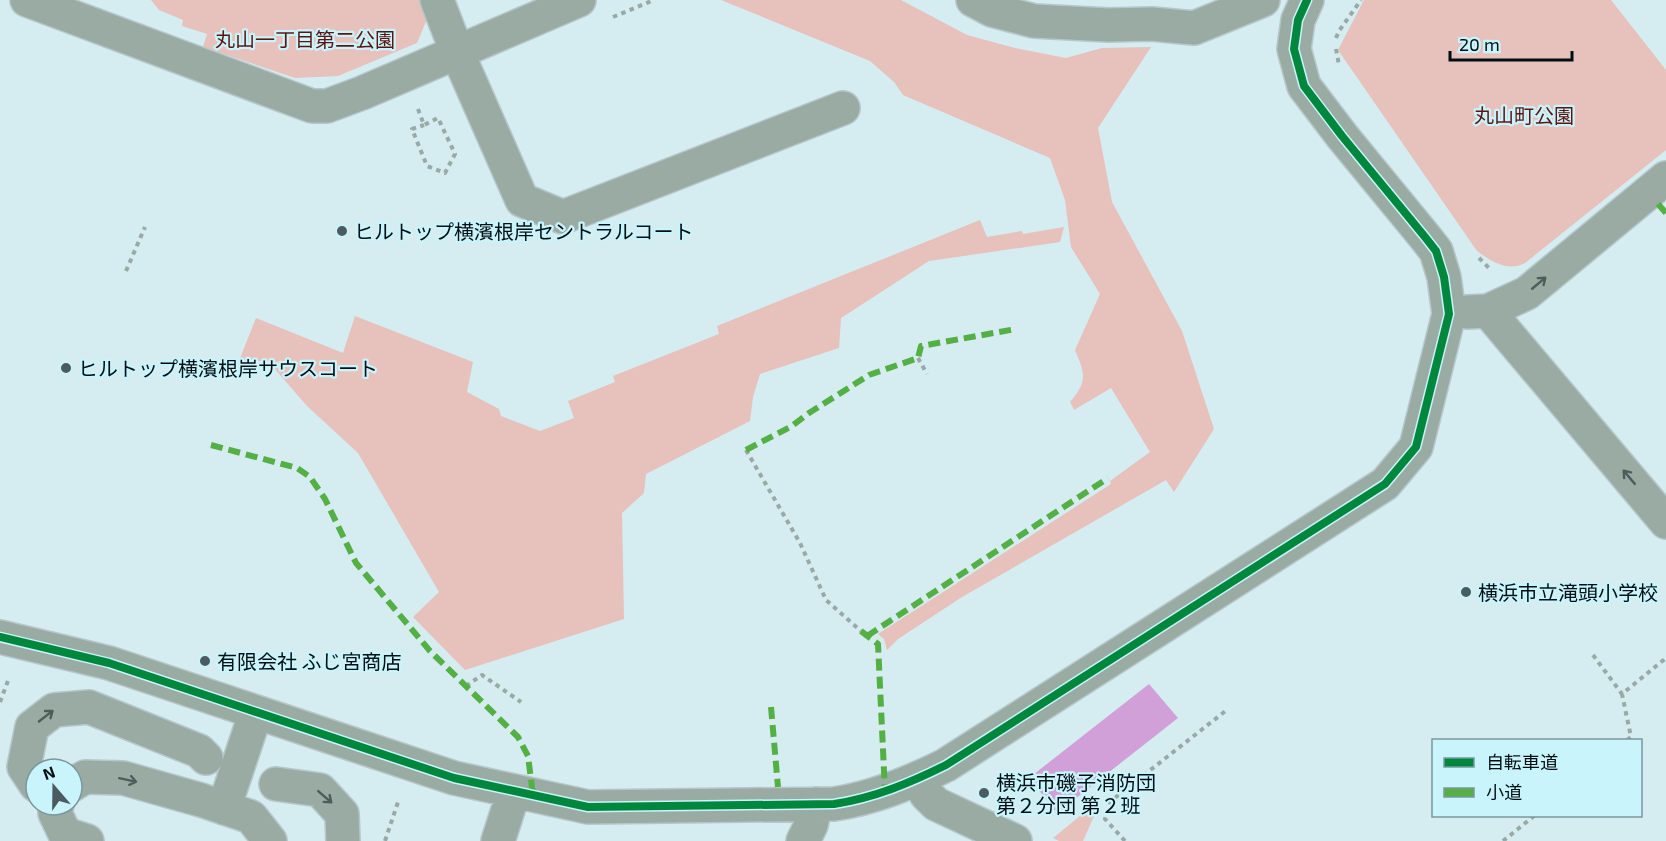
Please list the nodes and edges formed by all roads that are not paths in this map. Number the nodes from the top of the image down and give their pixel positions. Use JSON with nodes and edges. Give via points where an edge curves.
{"nodes":[{"id":1,"x":27,"y":0,"type":"edge"},
{"id":2,"x":437,"y":0,"type":"edge"},
{"id":3,"x":579,"y":0,"type":"edge"},
{"id":4,"x":974,"y":0,"type":"edge"},
{"id":5,"x":1263,"y":0,"type":"edge"},
{"id":6,"x":1307,"y":0,"type":"edge"},
{"id":7,"x":457,"y":51,"type":"junction"},
{"id":8,"x":843,"y":108,"type":"dead end"},
{"id":9,"x":1666,"y":178,"type":"edge"},
{"id":10,"x":1488,"y":311,"type":"junction"},
{"id":11,"x":1449,"y":314,"type":"junction"},
{"id":12,"x":1664,"y":514,"type":"edge"},
{"id":13,"x":0,"y":637,"type":"edge"},
{"id":14,"x":256,"y":712,"type":"junction"},
{"id":15,"x":206,"y":758,"type":"dead end"},
{"id":16,"x":20,"y":769,"type":"edge"},
{"id":17,"x":922,"y":777,"type":"junction"},
{"id":18,"x":84,"y":778,"type":"edge"},
{"id":19,"x":276,"y":784,"type":"dead end"},
{"id":20,"x":514,"y":791,"type":"junction"},
{"id":21,"x":816,"y":804,"type":"junction"},
{"id":22,"x":224,"y":808,"type":"junction"},
{"id":23,"x":58,"y":817,"type":"edge"},
{"id":24,"x":87,"y":841,"type":"edge"},
{"id":25,"x":270,"y":841,"type":"edge"},
{"id":26,"x":343,"y":841,"type":"edge"},
{"id":27,"x":498,"y":841,"type":"edge"},
{"id":28,"x":803,"y":841,"type":"edge"},
{"id":29,"x":1015,"y":841,"type":"edge"}],
"edges":[{"from":1,"to":7,"type":"street","via":[[312,106],[327,106],[362,93]]},
{"from":2,"to":7,"type":"street"},
{"from":3,"to":7,"type":"street"},
{"from":4,"to":5,"type":"street","via":[[992,10],[1034,21],[1194,28]]},
{"from":6,"to":11,"type":"street","via":[[1298,20],[1294,49],[1304,86],[1436,251]]},
{"from":7,"to":8,"type":"street","via":[[522,200],[563,217]]},
{"from":10,"to":9,"type":"street","one_way":true,"via":[[1527,293]]},
{"from":10,"to":11,"type":"street"},
{"from":12,"to":10,"type":"street","one_way":true},
{"from":11,"to":17,"type":"street","via":[[1416,447],[1385,484]]},
{"from":13,"to":14,"type":"street","via":[[109,663]]},
{"from":14,"to":20,"type":"street","via":[[454,778]]},
{"from":14,"to":22,"type":"street"},
{"from":16,"to":15,"type":"street","one_way":true,"via":[[32,727],[54,710],[89,707],[199,751]]},
{"from":17,"to":21,"type":"street","via":[[858,801]]},
{"from":17,"to":29,"type":"street","via":[[926,794],[936,804]]},
{"from":18,"to":22,"type":"street","one_way":true,"via":[[123,778]]},
{"from":19,"to":26,"type":"street","one_way":true,"via":[[320,790],[342,814]]},
{"from":20,"to":21,"type":"street","via":[[588,807]]},
{"from":20,"to":27,"type":"street"},
{"from":21,"to":28,"type":"street"},
{"from":22,"to":25,"type":"street","via":[[251,817]]},
{"from":23,"to":24,"type":"street","via":[[65,834]]}]}
